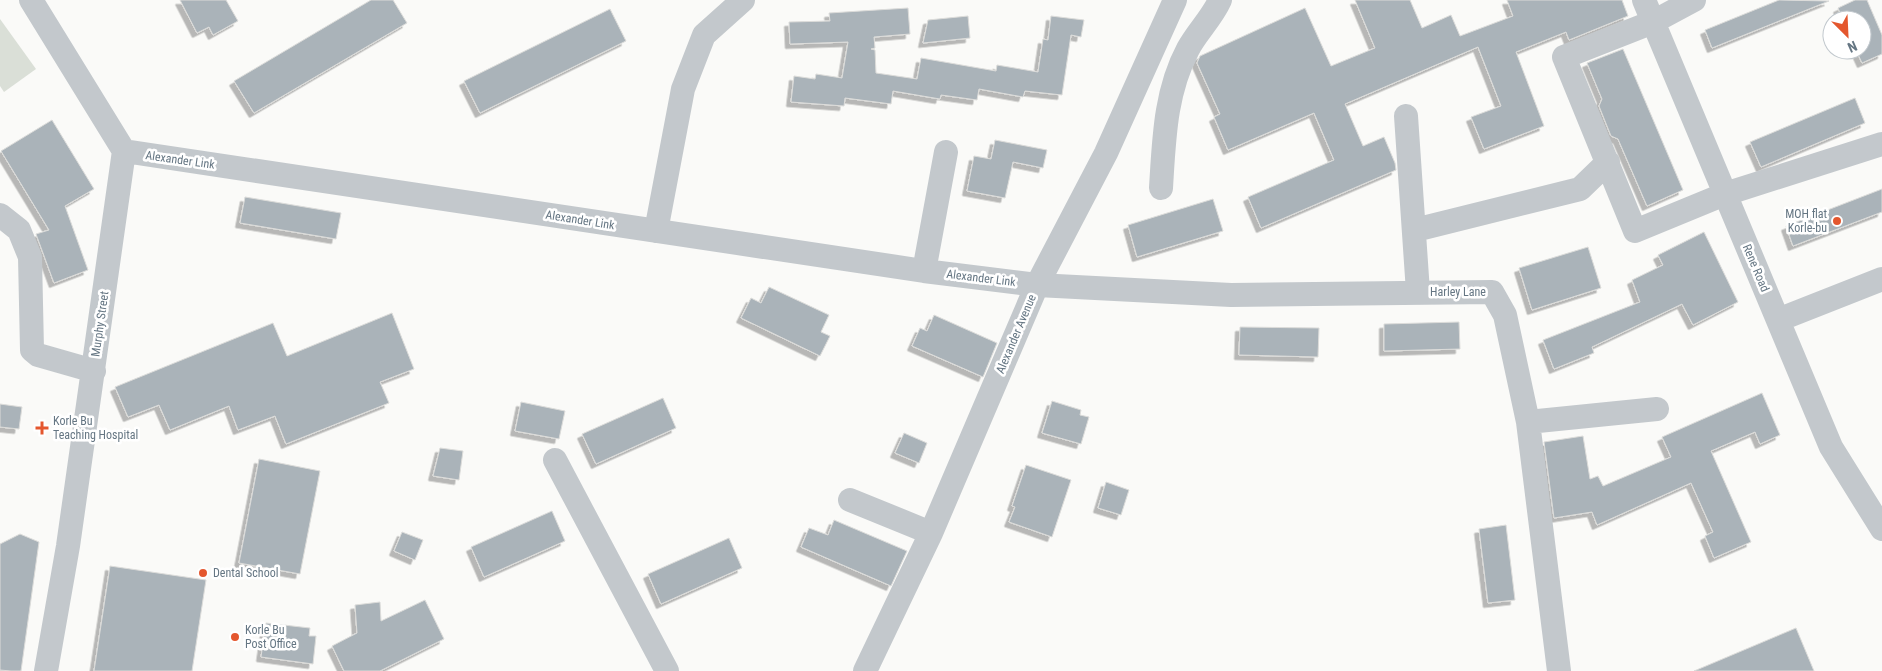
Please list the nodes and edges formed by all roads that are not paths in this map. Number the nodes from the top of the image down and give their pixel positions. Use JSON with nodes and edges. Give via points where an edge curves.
{"nodes":[{"id":1,"x":31,"y":0,"type":"edge"},
{"id":2,"x":743,"y":0,"type":"edge"},
{"id":3,"x":1220,"y":0,"type":"edge"},
{"id":4,"x":1644,"y":0,"type":"edge"},
{"id":5,"x":1694,"y":0,"type":"edge"},
{"id":6,"x":1168,"y":3,"type":"edge"},
{"id":7,"x":1653,"y":22,"type":"junction"},
{"id":8,"x":1406,"y":116,"type":"dead end"},
{"id":9,"x":1882,"y":144,"type":"edge"},
{"id":10,"x":124,"y":151,"type":"junction"},
{"id":11,"x":946,"y":152,"type":"dead end"},
{"id":12,"x":1608,"y":162,"type":"junction"},
{"id":13,"x":1161,"y":188,"type":"dead end"},
{"id":14,"x":1725,"y":194,"type":"junction"},
{"id":15,"x":0,"y":215,"type":"edge"},
{"id":16,"x":1415,"y":230,"type":"junction"},
{"id":17,"x":656,"y":231,"type":"junction"},
{"id":18,"x":924,"y":271,"type":"junction"},
{"id":19,"x":1882,"y":279,"type":"edge"},
{"id":20,"x":1037,"y":286,"type":"junction"},
{"id":21,"x":1418,"y":292,"type":"junction"},
{"id":22,"x":1778,"y":320,"type":"junction"},
{"id":23,"x":94,"y":370,"type":"junction"},
{"id":24,"x":1657,"y":409,"type":"dead end"},
{"id":25,"x":1528,"y":422,"type":"junction"},
{"id":26,"x":555,"y":460,"type":"dead end"},
{"id":27,"x":850,"y":500,"type":"dead end"},
{"id":28,"x":1882,"y":529,"type":"edge"},
{"id":29,"x":931,"y":533,"type":"junction"},
{"id":30,"x":46,"y":671,"type":"edge"},
{"id":31,"x":667,"y":671,"type":"edge"},
{"id":32,"x":865,"y":671,"type":"edge"},
{"id":33,"x":1559,"y":671,"type":"edge"}],
"edges":[{"from":1,"to":10,"type":"street"},
{"from":2,"to":17,"type":"street","via":[[704,35],[683,89]]},
{"from":3,"to":13,"type":"street","via":[[1188,49],[1170,94]]},
{"from":4,"to":7,"type":"street","name":"Rene Road"},
{"from":5,"to":7,"type":"street"},
{"from":6,"to":20,"type":"street","name":"Alexander Avenue","via":[[1106,154]]},
{"from":7,"to":12,"type":"street","via":[[1564,57]]},
{"from":7,"to":14,"type":"street","name":"Rene Road"},
{"from":8,"to":16,"type":"street"},
{"from":9,"to":14,"type":"street"},
{"from":10,"to":17,"type":"street","name":"Alexander Link"},
{"from":10,"to":23,"type":"street","name":"Murphy Street"},
{"from":11,"to":18,"type":"street"},
{"from":12,"to":14,"type":"street","via":[[1634,231]]},
{"from":12,"to":16,"type":"street","via":[[1580,189]]},
{"from":14,"to":22,"type":"street","name":"Rene Road"},
{"from":15,"to":23,"type":"street","via":[[19,230],[30,258],[32,350],[38,355]]},
{"from":16,"to":21,"type":"street"},
{"from":17,"to":18,"type":"street","name":"Alexander Link"},
{"from":18,"to":20,"type":"street","name":"Alexander Link"},
{"from":19,"to":22,"type":"street"},
{"from":20,"to":21,"type":"street","name":"Harley Lane","via":[[1231,295]]},
{"from":20,"to":29,"type":"street","name":"Alexander Avenue"},
{"from":21,"to":25,"type":"street","name":"Harley Lane","via":[[1492,292],[1505,315]]},
{"from":22,"to":28,"type":"street","name":"Rene Road","via":[[1830,447]]},
{"from":23,"to":30,"type":"street","name":"Murphy Street"},
{"from":24,"to":25,"type":"street"},
{"from":25,"to":33,"type":"street","name":"Harley Lane"},
{"from":26,"to":31,"type":"street"},
{"from":27,"to":29,"type":"street"},
{"from":29,"to":32,"type":"street","name":"Alexander Avenue"}]}
